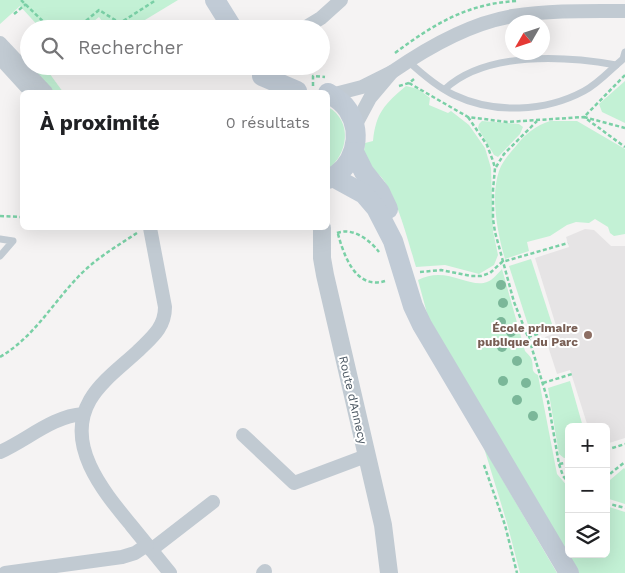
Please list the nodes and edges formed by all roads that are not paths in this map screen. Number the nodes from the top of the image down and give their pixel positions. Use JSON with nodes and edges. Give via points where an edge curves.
{"nodes":[{"id":1,"x":216,"y":0,"type":"edge"},
{"id":2,"x":341,"y":0,"type":"edge"},
{"id":3,"x":625,"y":11,"type":"edge"},
{"id":4,"x":228,"y":20,"type":"edge"},
{"id":5,"x":318,"y":20,"type":"edge"},
{"id":6,"x":0,"y":43,"type":"edge"},
{"id":7,"x":624,"y":57,"type":"edge"},
{"id":8,"x":0,"y":58,"type":"edge"},
{"id":9,"x":407,"y":61,"type":"junction"},
{"id":10,"x":20,"y":64,"type":"edge"},
{"id":11,"x":616,"y":65,"type":"junction"},
{"id":12,"x":392,"y":72,"type":"junction"},
{"id":13,"x":30,"y":75,"type":"edge"},
{"id":14,"x":261,"y":78,"type":"edge"},
{"id":15,"x":445,"y":89,"type":"junction"},
{"id":16,"x":29,"y":90,"type":"edge"},
{"id":17,"x":44,"y":90,"type":"edge"},
{"id":18,"x":289,"y":90,"type":"edge"},
{"id":19,"x":330,"y":94,"type":"edge"},
{"id":20,"x":330,"y":95,"type":"edge"},
{"id":21,"x":355,"y":126,"type":"junction"},
{"id":22,"x":354,"y":152,"type":"junction"},
{"id":23,"x":330,"y":178,"type":"edge"},
{"id":24,"x":144,"y":230,"type":"edge"},
{"id":25,"x":330,"y":230,"type":"edge"},
{"id":26,"x":0,"y":239,"type":"edge"},
{"id":27,"x":393,"y":241,"type":"junction"},
{"id":28,"x":0,"y":256,"type":"edge"},
{"id":29,"x":83,"y":414,"type":"junction"},
{"id":30,"x":244,"y":435,"type":"dead end"},
{"id":31,"x":0,"y":452,"type":"edge"},
{"id":32,"x":366,"y":456,"type":"junction"},
{"id":33,"x":212,"y":502,"type":"dead end"},
{"id":34,"x":149,"y":547,"type":"junction"},
{"id":35,"x":4,"y":573,"type":"edge"},
{"id":36,"x":170,"y":573,"type":"edge"},
{"id":37,"x":390,"y":573,"type":"edge"},
{"id":38,"x":569,"y":573,"type":"edge"}],
"edges":[{"from":1,"to":4,"type":"main road"},
{"from":2,"to":5,"type":"street"},
{"from":3,"to":9,"type":"street","via":[[512,16],[458,34]]},
{"from":6,"to":10,"type":"street"},
{"from":7,"to":11,"type":"lane"},
{"from":8,"to":16,"type":"street"},
{"from":9,"to":12,"type":"street"},
{"from":9,"to":15,"type":"lane"},
{"from":11,"to":15,"type":"lane","via":[[574,59],[513,61],[474,71]]},
{"from":11,"to":15,"type":"lane","via":[[584,91],[543,106],[515,108],[488,105]]},
{"from":12,"to":19,"type":"street","via":[[362,87]]},
{"from":12,"to":21,"type":"street","via":[[370,98]]},
{"from":13,"to":17,"type":"street"},
{"from":14,"to":18,"type":"main road"},
{"from":20,"to":21,"type":"main road","via":[[348,110]]},
{"from":21,"to":22,"type":"main road"},
{"from":22,"to":23,"type":"main road","via":[[345,166]]},
{"from":22,"to":27,"type":"main road","via":[[364,172],[384,198],[391,218]]},
{"from":23,"to":27,"type":"main road","via":[[364,194],[376,208]]},
{"from":24,"to":29,"type":"street","via":[[165,307],[164,320],[157,332],[94,392]]},
{"from":25,"to":32,"type":"street","name":"Route d'Annecy","via":[[322,258]]},
{"from":26,"to":28,"type":"lane","via":[[13,241]]},
{"from":27,"to":38,"type":"main road","via":[[422,325]]},
{"from":29,"to":31,"type":"street","via":[[67,416]]},
{"from":29,"to":34,"type":"street","via":[[82,434],[88,464]]},
{"from":30,"to":32,"type":"street","via":[[294,483]]},
{"from":32,"to":37,"type":"street","name":"Route d'Annecy","via":[[383,525]]},
{"from":33,"to":34,"type":"street"},
{"from":34,"to":35,"type":"street","via":[[122,557]]},
{"from":34,"to":36,"type":"street"}]}
